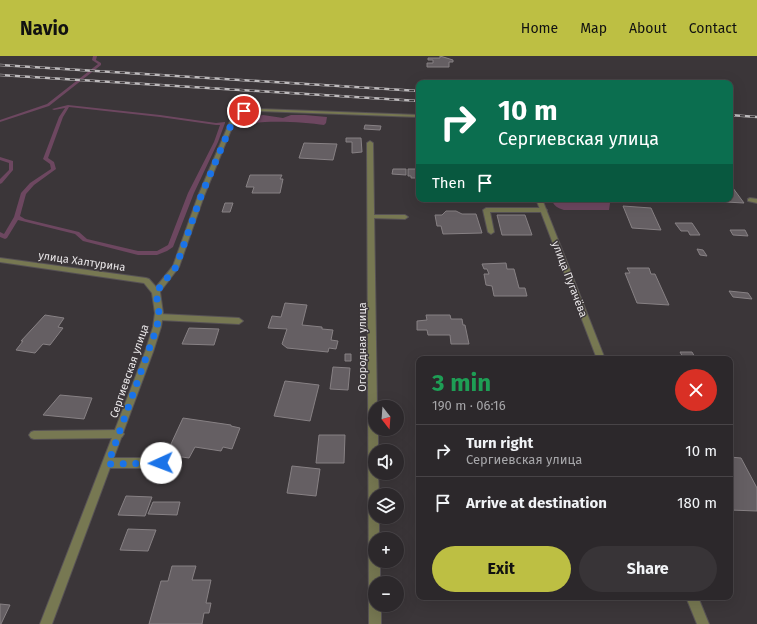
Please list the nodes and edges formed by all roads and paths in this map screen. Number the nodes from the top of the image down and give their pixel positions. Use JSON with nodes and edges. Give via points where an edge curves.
{"nodes":[{"id":1,"x":416,"y":116,"type":"edge"},
{"id":2,"x":370,"y":143,"type":"dead end"},
{"id":3,"x":750,"y":200,"type":"dead end"},
{"id":4,"x":757,"y":201,"type":"edge"},
{"id":5,"x":540,"y":202,"type":"edge"},
{"id":6,"x":544,"y":210,"type":"junction"},
{"id":7,"x":372,"y":217,"type":"junction"},
{"id":8,"x":405,"y":217,"type":"dead end"},
{"id":9,"x":491,"y":232,"type":"dead end"},
{"id":10,"x":0,"y":260,"type":"edge"},
{"id":11,"x":156,"y":292,"type":"junction"},
{"id":12,"x":159,"y":317,"type":"junction"},
{"id":13,"x":239,"y":321,"type":"dead end"},
{"id":14,"x":600,"y":356,"type":"edge"},
{"id":15,"x":119,"y":434,"type":"junction"},
{"id":16,"x":34,"y":435,"type":"dead end"},
{"id":17,"x":161,"y":463,"type":"dead end"},
{"id":18,"x":108,"y":464,"type":"junction"},
{"id":19,"x":693,"y":600,"type":"edge"},
{"id":20,"x":46,"y":624,"type":"edge"},
{"id":21,"x":375,"y":624,"type":"edge"},
{"id":22,"x":703,"y":624,"type":"edge"}],
"edges":[{"from":1,"to":11,"type":"street","via":[[290,110],[244,111],[233,119],[201,196],[176,267]]},
{"from":2,"to":7,"type":"street","name":"Огородная улица"},
{"from":3,"to":4,"type":"street"},
{"from":5,"to":6,"type":"street","name":"улица Пугачёва"},
{"from":6,"to":9,"type":"street","via":[[486,210]]},
{"from":6,"to":14,"type":"street","name":"улица Пугачёва"},
{"from":7,"to":8,"type":"street"},
{"from":7,"to":21,"type":"street","name":"Огородная улица"},
{"from":10,"to":11,"type":"street","name":"улица Халтурина","via":[[146,281]]},
{"from":11,"to":12,"type":"street","name":"Сергиевская улица"},
{"from":12,"to":13,"type":"street"},
{"from":12,"to":15,"type":"street","name":"Сергиевская улица"},
{"from":15,"to":16,"type":"street"},
{"from":15,"to":18,"type":"street","name":"Сергиевская улица"},
{"from":17,"to":18,"type":"street"},
{"from":18,"to":20,"type":"street","name":"Сергиевская улица"},
{"from":19,"to":22,"type":"street"}]}
